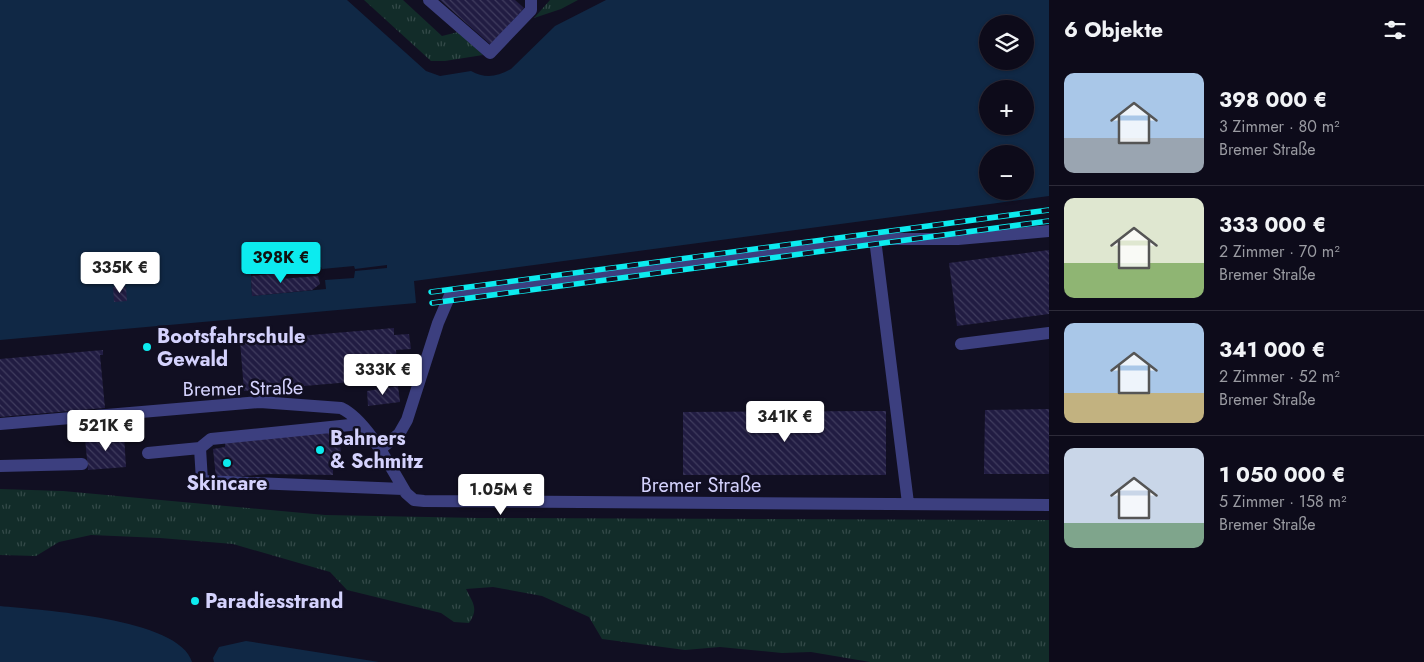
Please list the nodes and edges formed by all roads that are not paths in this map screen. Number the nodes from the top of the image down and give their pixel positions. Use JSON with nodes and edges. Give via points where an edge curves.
{"nodes":[{"id":1,"x":429,"y":0,"type":"edge"},
{"id":2,"x":530,"y":0,"type":"edge"},
{"id":3,"x":1049,"y":231,"type":"edge"},
{"id":4,"x":875,"y":239,"type":"junction"},
{"id":5,"x":1049,"y":333,"type":"edge"},
{"id":6,"x":961,"y":344,"type":"dead end"},
{"id":7,"x":0,"y":424,"type":"edge"},
{"id":8,"x":360,"y":424,"type":"junction"},
{"id":9,"x":200,"y":448,"type":"junction"},
{"id":10,"x":379,"y":450,"type":"junction"},
{"id":11,"x":148,"y":453,"type":"dead end"},
{"id":12,"x":82,"y":464,"type":"dead end"},
{"id":13,"x":0,"y":466,"type":"edge"},
{"id":14,"x":403,"y":488,"type":"junction"},
{"id":15,"x":908,"y":503,"type":"junction"},
{"id":16,"x":1049,"y":505,"type":"edge"}],
"edges":[{"from":1,"to":2,"type":"street","via":[[490,53],[529,13]]},
{"from":3,"to":4,"type":"street","via":[[958,239]]},
{"from":4,"to":10,"type":"street","via":[[450,295],[407,420],[399,434]]},
{"from":4,"to":15,"type":"street"},
{"from":5,"to":6,"type":"street"},
{"from":7,"to":8,"type":"street","name":"Bremer Straße","via":[[260,402],[341,408],[350,412]]},
{"from":8,"to":9,"type":"street","via":[[211,439]]},
{"from":8,"to":10,"type":"street","name":"Bremer Straße"},
{"from":9,"to":11,"type":"street"},
{"from":9,"to":14,"type":"street","via":[[202,481]]},
{"from":10,"to":14,"type":"street","name":"Bremer Straße"},
{"from":12,"to":13,"type":"street"},
{"from":14,"to":15,"type":"street","name":"Bremer Straße","via":[[414,500],[424,502]]},
{"from":15,"to":16,"type":"street","name":"Bremer Straße"}]}
